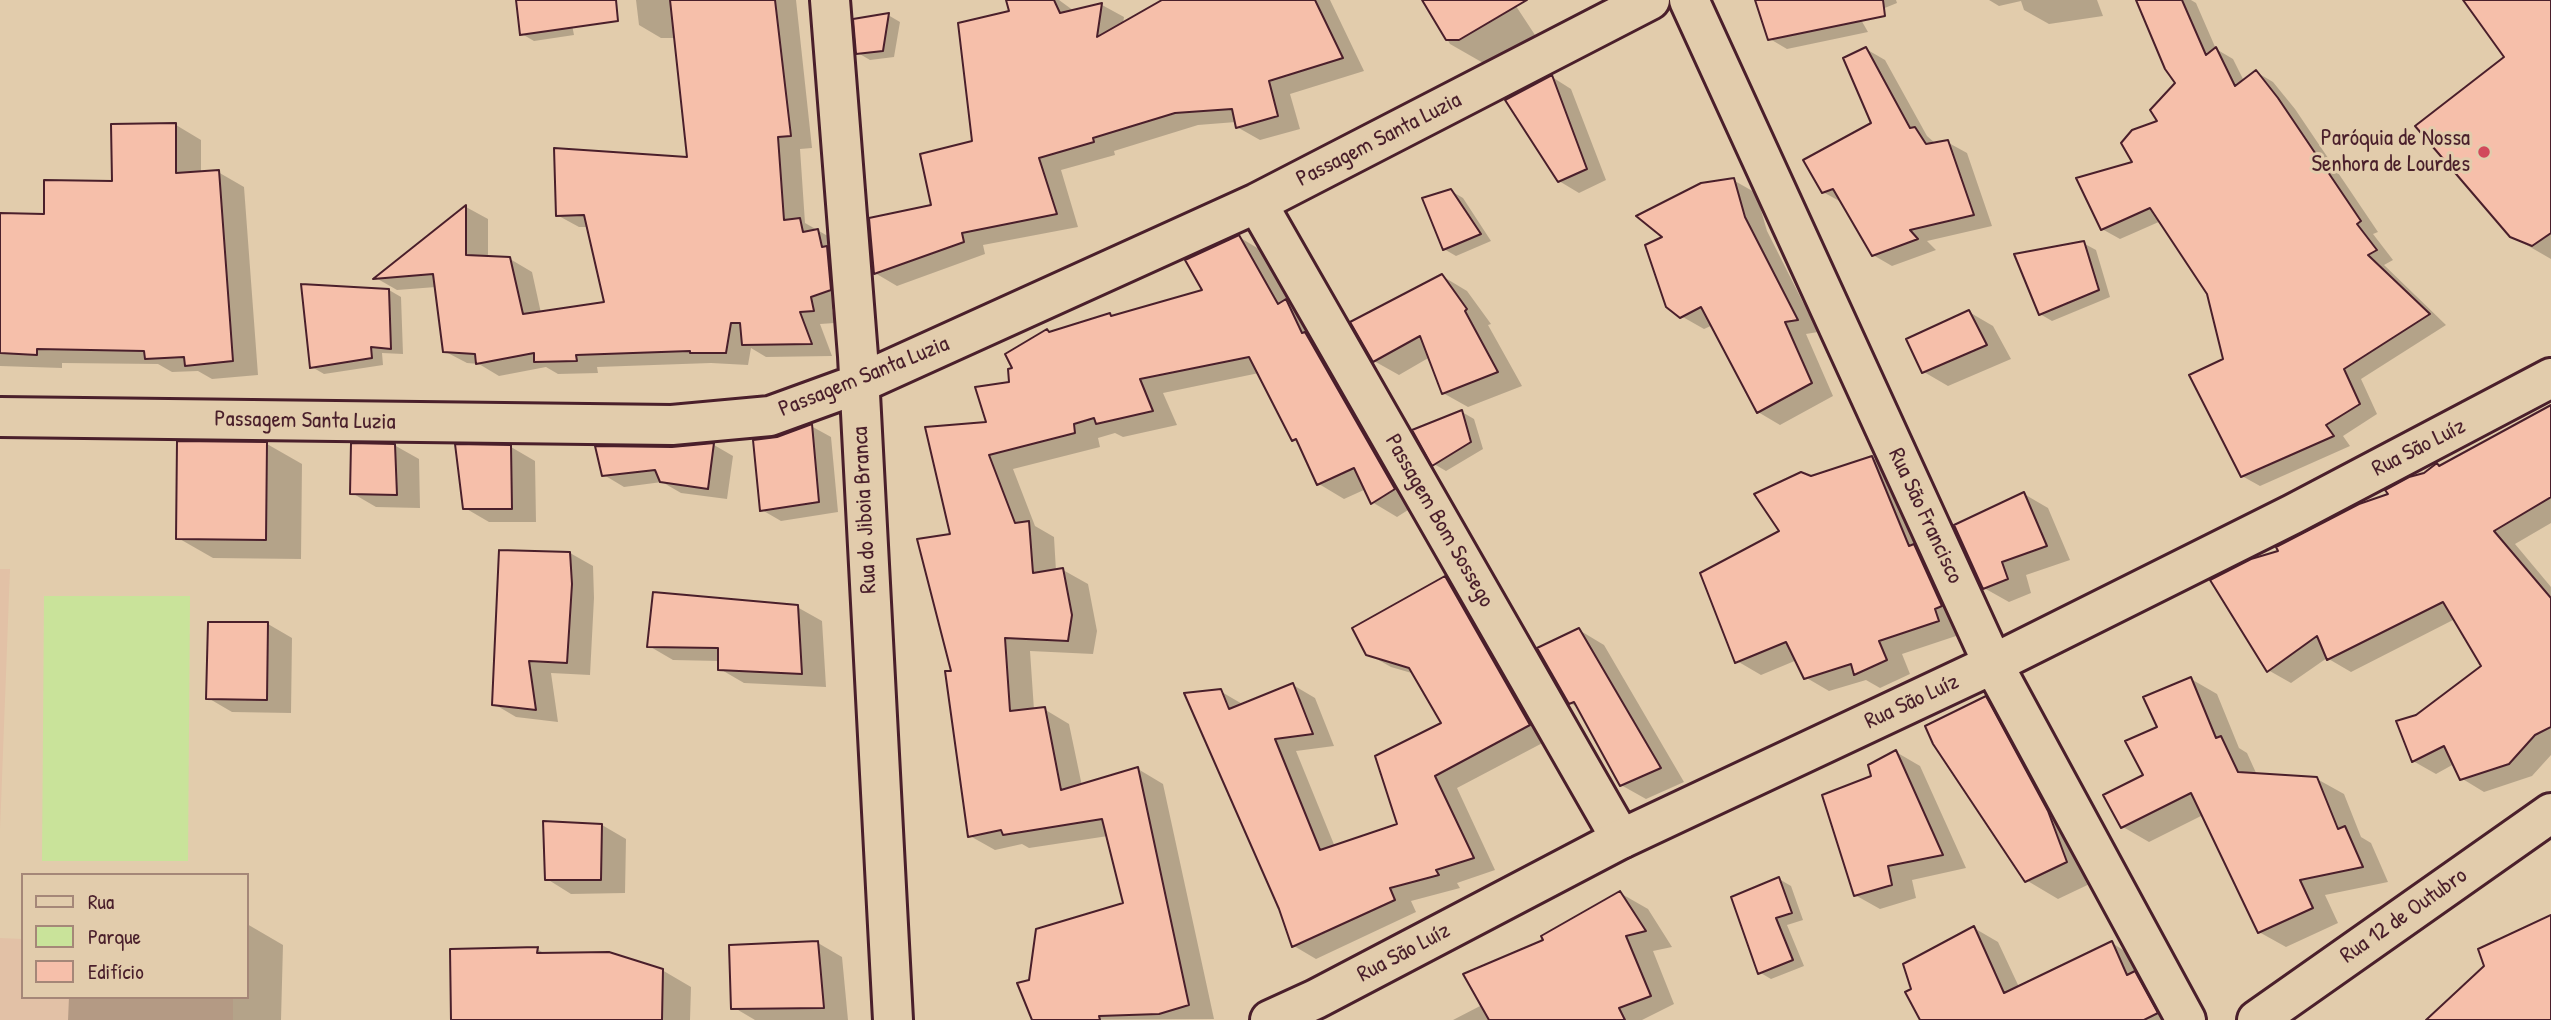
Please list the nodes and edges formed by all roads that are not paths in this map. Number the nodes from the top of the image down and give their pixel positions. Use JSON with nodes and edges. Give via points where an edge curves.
{"nodes":[{"id":1,"x":830,"y":0,"type":"edge"},
{"id":2,"x":1650,"y":0,"type":"edge"},
{"id":3,"x":1689,"y":0,"type":"edge"},
{"id":4,"x":1257,"y":203,"type":"junction"},
{"id":5,"x":2551,"y":378,"type":"edge"},
{"id":6,"x":858,"y":384,"type":"junction"},
{"id":7,"x":0,"y":417,"type":"edge"},
{"id":8,"x":1993,"y":664,"type":"junction"},
{"id":9,"x":2551,"y":813,"type":"edge"},
{"id":10,"x":1621,"y":839,"type":"junction"},
{"id":11,"x":893,"y":1020,"type":"edge"},
{"id":12,"x":1270,"y":1020,"type":"edge"},
{"id":13,"x":2186,"y":1020,"type":"edge"},
{"id":14,"x":2256,"y":1020,"type":"edge"}],
"edges":[{"from":1,"to":6,"type":"street","name":"Rua do Jiboia Branca"},
{"from":2,"to":4,"type":"street","name":"Passagem Santa Luzia"},
{"from":3,"to":8,"type":"street","name":"Rua São Francisco"},
{"from":4,"to":6,"type":"street","name":"Passagem Santa Luzia"},
{"from":4,"to":10,"type":"street","name":"Passagem Bom Sossego"},
{"from":5,"to":8,"type":"street","name":"Rua São Luíz"},
{"from":6,"to":7,"type":"street","name":"Passagem Santa Luzia","via":[[770,416],[672,425]]},
{"from":6,"to":11,"type":"street","name":"Rua do Jiboia Branca"},
{"from":8,"to":10,"type":"street","name":"Rua São Luíz"},
{"from":8,"to":13,"type":"street","name":"Rua São Francisco"},
{"from":9,"to":14,"type":"street","name":"Rua 12 de Outubro"},
{"from":10,"to":12,"type":"street","name":"Rua São Luíz"}]}
